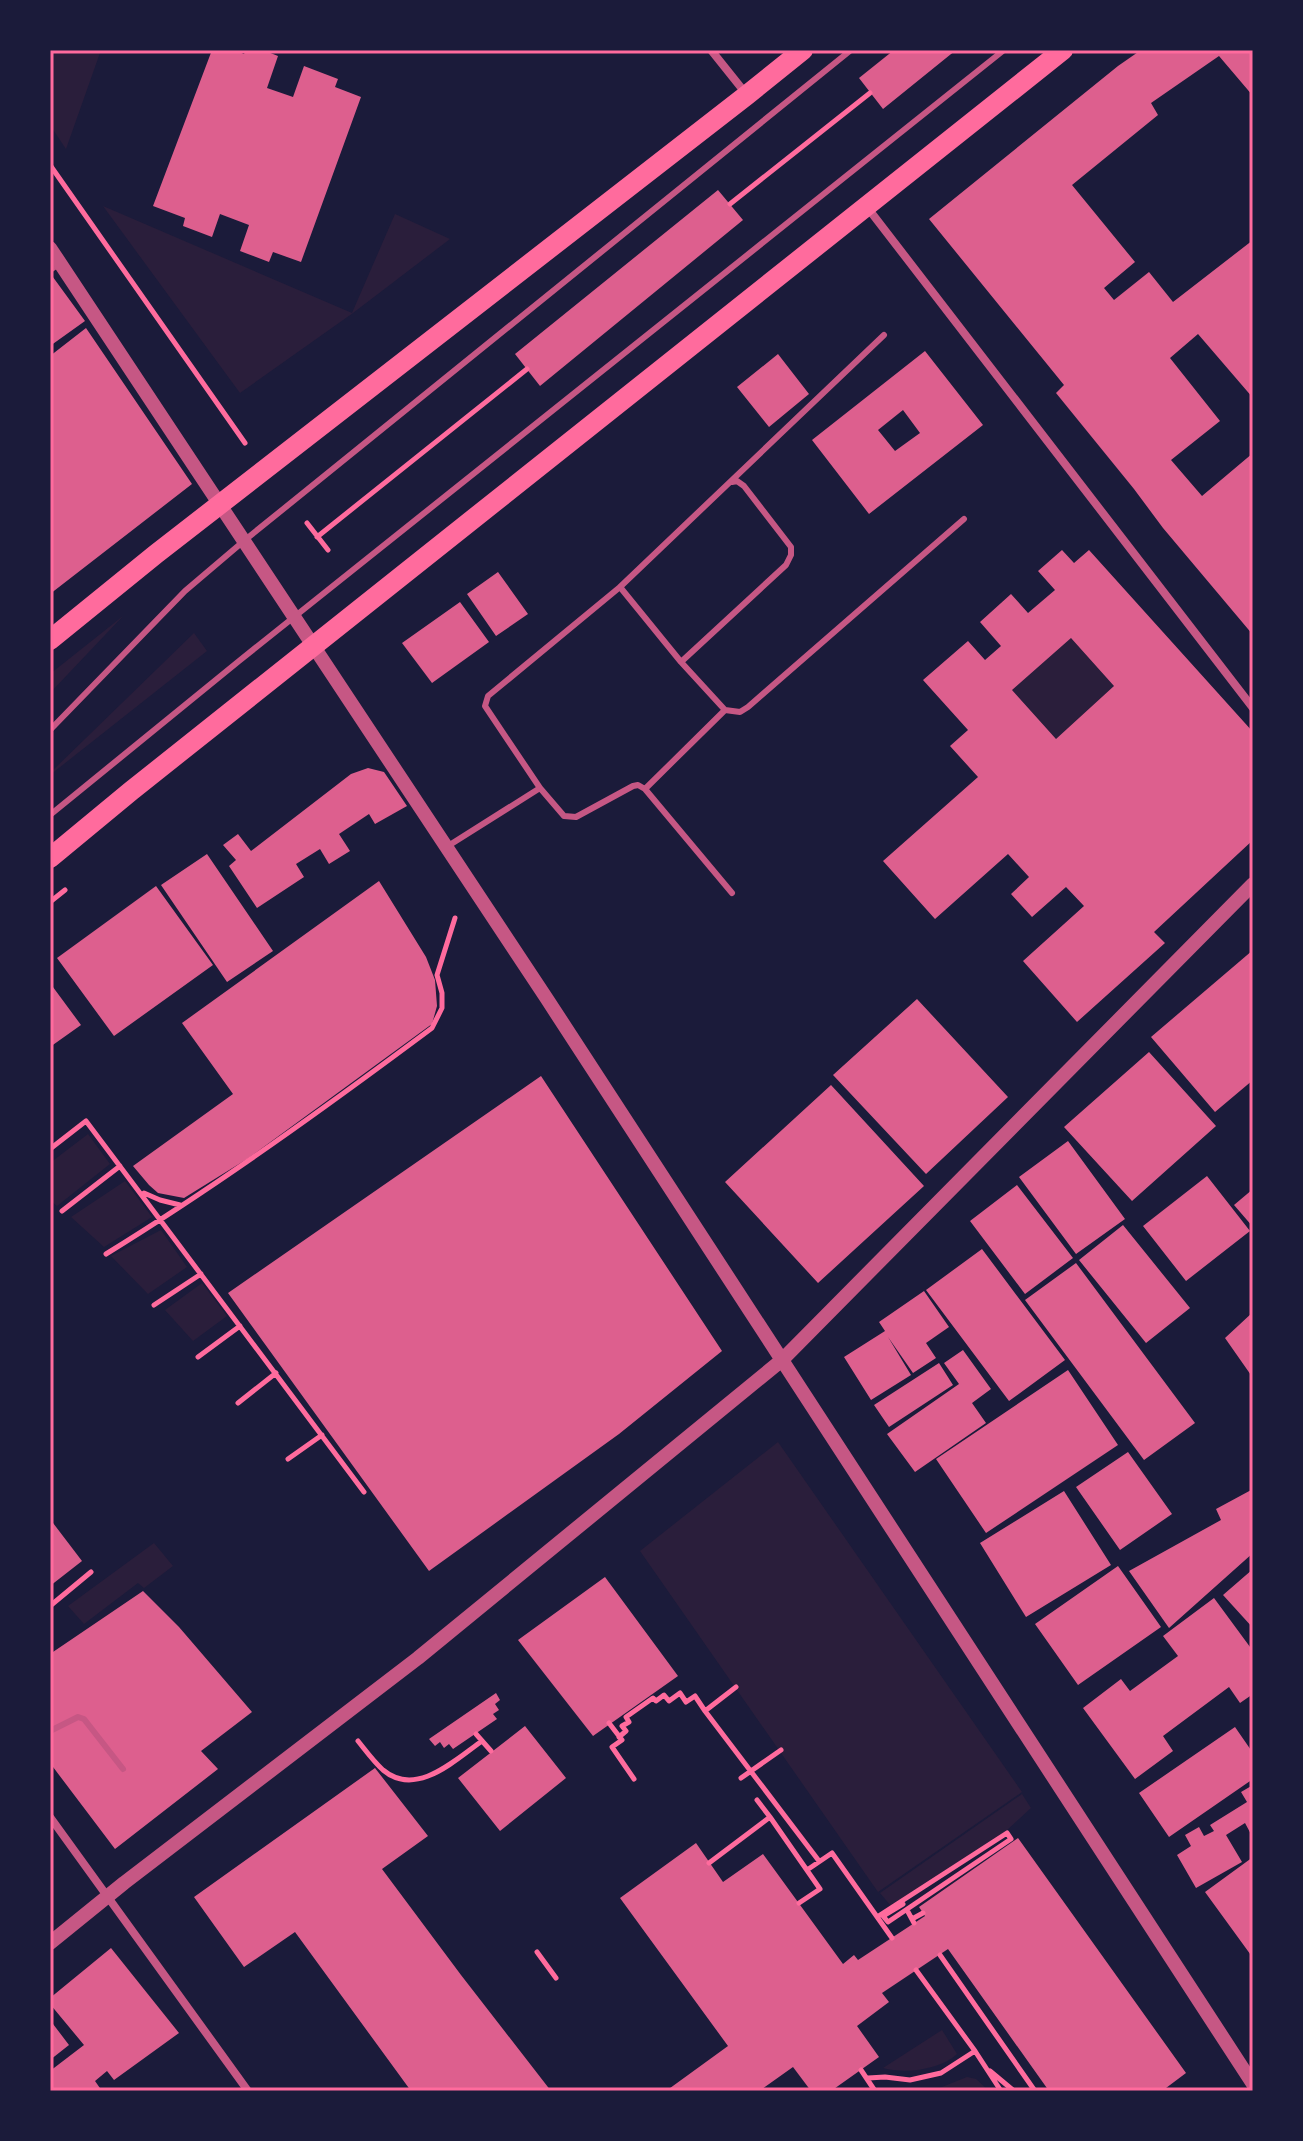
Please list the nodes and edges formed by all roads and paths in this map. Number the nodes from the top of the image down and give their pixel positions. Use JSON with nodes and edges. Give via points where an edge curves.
{"nodes":[{"id":1,"x":711,"y":50,"type":"edge"},
{"id":2,"x":803,"y":50,"type":"edge"},
{"id":3,"x":851,"y":50,"type":"edge"},
{"id":4,"x":1004,"y":50,"type":"edge"},
{"id":5,"x":1063,"y":50,"type":"edge"},
{"id":6,"x":870,"y":93,"type":"dead end"},
{"id":7,"x":747,"y":95,"type":"junction"},
{"id":8,"x":50,"y":165,"type":"edge"},
{"id":9,"x":730,"y":204,"type":"dead end"},
{"id":10,"x":866,"y":207,"type":"junction"},
{"id":11,"x":50,"y":248,"type":"edge"},
{"id":12,"x":55,"y":266,"type":"edge"},
{"id":13,"x":884,"y":335,"type":"dead end"},
{"id":14,"x":527,"y":369,"type":"dead end"},
{"id":15,"x":251,"y":451,"type":"dead end"},
{"id":16,"x":730,"y":482,"type":"junction"},
{"id":17,"x":221,"y":505,"type":"junction"},
{"id":18,"x":304,"y":519,"type":"dead end"},
{"id":19,"x":964,"y":519,"type":"dead end"},
{"id":20,"x":317,"y":537,"type":"junction"},
{"id":21,"x":245,"y":540,"type":"junction"},
{"id":22,"x":328,"y":550,"type":"dead end"},
{"id":23,"x":620,"y":587,"type":"junction"},
{"id":24,"x":295,"y":616,"type":"junction"},
{"id":25,"x":50,"y":640,"type":"edge"},
{"id":26,"x":315,"y":646,"type":"junction"},
{"id":27,"x":681,"y":662,"type":"junction"},
{"id":28,"x":1253,"y":708,"type":"edge"},
{"id":29,"x":725,"y":710,"type":"junction"},
{"id":30,"x":50,"y":730,"type":"edge"},
{"id":31,"x":540,"y":788,"type":"junction"},
{"id":32,"x":645,"y":789,"type":"junction"},
{"id":33,"x":50,"y":815,"type":"edge"},
{"id":34,"x":447,"y":846,"type":"junction"},
{"id":35,"x":50,"y":858,"type":"edge"},
{"id":36,"x":1253,"y":884,"type":"edge"},
{"id":37,"x":732,"y":893,"type":"dead end"},
{"id":38,"x":458,"y":908,"type":"dead end"},
{"id":39,"x":50,"y":1149,"type":"edge"},
{"id":40,"x":120,"y":1166,"type":"junction"},
{"id":41,"x":139,"y":1191,"type":"junction"},
{"id":42,"x":185,"y":1204,"type":"junction"},
{"id":43,"x":62,"y":1211,"type":"dead end"},
{"id":44,"x":161,"y":1220,"type":"junction"},
{"id":45,"x":106,"y":1254,"type":"dead end"},
{"id":46,"x":201,"y":1274,"type":"junction"},
{"id":47,"x":154,"y":1305,"type":"dead end"},
{"id":48,"x":240,"y":1326,"type":"junction"},
{"id":49,"x":198,"y":1357,"type":"dead end"},
{"id":50,"x":782,"y":1360,"type":"junction"},
{"id":51,"x":276,"y":1373,"type":"junction"},
{"id":52,"x":238,"y":1403,"type":"dead end"},
{"id":53,"x":322,"y":1435,"type":"junction"},
{"id":54,"x":288,"y":1459,"type":"dead end"},
{"id":55,"x":364,"y":1492,"type":"dead end"},
{"id":56,"x":91,"y":1572,"type":"dead end"},
{"id":57,"x":50,"y":1606,"type":"edge"},
{"id":58,"x":736,"y":1687,"type":"dead end"},
{"id":59,"x":705,"y":1711,"type":"junction"},
{"id":60,"x":609,"y":1723,"type":"dead end"},
{"id":61,"x":50,"y":1731,"type":"edge"},
{"id":62,"x":476,"y":1734,"type":"dead end"},
{"id":63,"x":619,"y":1737,"type":"junction"},
{"id":64,"x":357,"y":1741,"type":"dead end"},
{"id":65,"x":482,"y":1741,"type":"junction"},
{"id":66,"x":781,"y":1750,"type":"dead end"},
{"id":67,"x":491,"y":1751,"type":"dead end"},
{"id":68,"x":123,"y":1769,"type":"dead end"},
{"id":69,"x":752,"y":1771,"type":"junction"},
{"id":70,"x":741,"y":1778,"type":"dead end"},
{"id":71,"x":634,"y":1779,"type":"dead end"},
{"id":72,"x":757,"y":1800,"type":"dead end"},
{"id":73,"x":50,"y":1817,"type":"edge"},
{"id":74,"x":770,"y":1817,"type":"junction"},
{"id":75,"x":819,"y":1861,"type":"junction"},
{"id":76,"x":709,"y":1863,"type":"dead end"},
{"id":77,"x":807,"y":1870,"type":"junction"},
{"id":78,"x":107,"y":1897,"type":"junction"},
{"id":79,"x":901,"y":1902,"type":"junction"},
{"id":80,"x":799,"y":1903,"type":"dead end"},
{"id":81,"x":907,"y":1910,"type":"junction"},
{"id":82,"x":923,"y":1913,"type":"dead end"},
{"id":83,"x":877,"y":1917,"type":"junction"},
{"id":84,"x":892,"y":1938,"type":"dead end"},
{"id":85,"x":50,"y":1943,"type":"edge"},
{"id":86,"x":537,"y":1952,"type":"dead end"},
{"id":87,"x":940,"y":1955,"type":"dead end"},
{"id":88,"x":916,"y":1970,"type":"dead end"},
{"id":89,"x":556,"y":1978,"type":"dead end"},
{"id":90,"x":975,"y":2051,"type":"junction"},
{"id":91,"x":985,"y":2066,"type":"junction"},
{"id":92,"x":861,"y":2070,"type":"dead end"},
{"id":93,"x":868,"y":2078,"type":"junction"},
{"id":94,"x":1253,"y":2084,"type":"edge"},
{"id":95,"x":248,"y":2091,"type":"edge"},
{"id":96,"x":875,"y":2091,"type":"edge"},
{"id":97,"x":1001,"y":2091,"type":"edge"},
{"id":98,"x":1014,"y":2091,"type":"edge"},
{"id":99,"x":1035,"y":2091,"type":"edge"}],
"edges":[{"from":1,"to":7,"type":"street"},
{"from":2,"to":7,"type":"main road"},
{"from":3,"to":21,"type":"lane"},
{"from":4,"to":24,"type":"lane"},
{"from":5,"to":10,"type":"main road"},
{"from":6,"to":9,"type":"path"},
{"from":7,"to":17,"type":"main road"},
{"from":8,"to":15,"type":"path"},
{"from":10,"to":26,"type":"main road"},
{"from":10,"to":28,"type":"street"},
{"from":11,"to":12,"type":"street"},
{"from":12,"to":17,"type":"street"},
{"from":13,"to":16,"type":"lane"},
{"from":14,"to":20,"type":"path"},
{"from":16,"to":23,"type":"lane"},
{"from":16,"to":27,"type":"lane","via":[[744,486],[791,547],[791,555]]},
{"from":17,"to":21,"type":"street"},
{"from":17,"to":25,"type":"main road"},
{"from":18,"to":20,"type":"path"},
{"from":19,"to":29,"type":"lane","via":[[748,707]]},
{"from":20,"to":22,"type":"path"},
{"from":21,"to":24,"type":"street"},
{"from":21,"to":30,"type":"lane","via":[[185,591]]},
{"from":23,"to":27,"type":"lane"},
{"from":23,"to":31,"type":"lane","via":[[486,701]]},
{"from":24,"to":26,"type":"street"},
{"from":24,"to":33,"type":"lane"},
{"from":26,"to":34,"type":"street"},
{"from":26,"to":35,"type":"main road"},
{"from":27,"to":29,"type":"lane"},
{"from":29,"to":32,"type":"lane"},
{"from":31,"to":32,"type":"lane","via":[[571,818],[633,786]]},
{"from":31,"to":34,"type":"lane"},
{"from":32,"to":37,"type":"lane"},
{"from":34,"to":50,"type":"street"},
{"from":36,"to":50,"type":"street"},
{"from":38,"to":42,"type":"path","via":[[437,975],[442,1008],[432,1028]]},
{"from":39,"to":40,"type":"path","via":[[86,1121]]},
{"from":40,"to":41,"type":"path"},
{"from":40,"to":43,"type":"path"},
{"from":41,"to":42,"type":"path"},
{"from":41,"to":44,"type":"path"},
{"from":42,"to":44,"type":"path"},
{"from":44,"to":45,"type":"path"},
{"from":44,"to":46,"type":"path"},
{"from":46,"to":47,"type":"path"},
{"from":46,"to":48,"type":"path"},
{"from":48,"to":49,"type":"path"},
{"from":48,"to":51,"type":"path"},
{"from":50,"to":78,"type":"street","via":[[418,1658]]},
{"from":50,"to":94,"type":"street"},
{"from":51,"to":52,"type":"path"},
{"from":51,"to":53,"type":"path"},
{"from":53,"to":54,"type":"path"},
{"from":53,"to":55,"type":"path"},
{"from":56,"to":57,"type":"path"},
{"from":58,"to":59,"type":"path"},
{"from":59,"to":63,"type":"path","via":[[695,1696],[686,1702],[680,1693],[669,1701],[664,1695],[653,1698],[626,1717],[626,1731]]},
{"from":59,"to":69,"type":"path"},
{"from":60,"to":63,"type":"path"},
{"from":61,"to":68,"type":"lane","via":[[84,1719]]},
{"from":62,"to":65,"type":"path"},
{"from":63,"to":71,"type":"path","via":[[622,1740],[612,1747]]},
{"from":64,"to":65,"type":"path","via":[[398,1779],[432,1776]]},
{"from":65,"to":67,"type":"path"},
{"from":66,"to":69,"type":"path"},
{"from":69,"to":70,"type":"path"},
{"from":69,"to":75,"type":"path"},
{"from":72,"to":74,"type":"path"},
{"from":73,"to":78,"type":"street"},
{"from":74,"to":76,"type":"path"},
{"from":74,"to":77,"type":"path"},
{"from":75,"to":77,"type":"path"},
{"from":75,"to":83,"type":"path","via":[[832,1853]]},
{"from":77,"to":80,"type":"path","via":[[820,1889]]},
{"from":78,"to":85,"type":"street"},
{"from":78,"to":95,"type":"street"},
{"from":79,"to":81,"type":"path","via":[[883,1916],[888,1922]]},
{"from":79,"to":81,"type":"path","via":[[1007,1833],[1011,1839]]},
{"from":79,"to":83,"type":"path"},
{"from":81,"to":82,"type":"path","via":[[913,1921]]},
{"from":83,"to":84,"type":"path"},
{"from":86,"to":89,"type":"path"},
{"from":87,"to":99,"type":"path"},
{"from":88,"to":90,"type":"path"},
{"from":90,"to":91,"type":"path"},
{"from":90,"to":93,"type":"path","via":[[941,2073],[910,2080]]},
{"from":91,"to":97,"type":"path"},
{"from":91,"to":98,"type":"path"},
{"from":92,"to":93,"type":"path"},
{"from":93,"to":96,"type":"path"}]}
